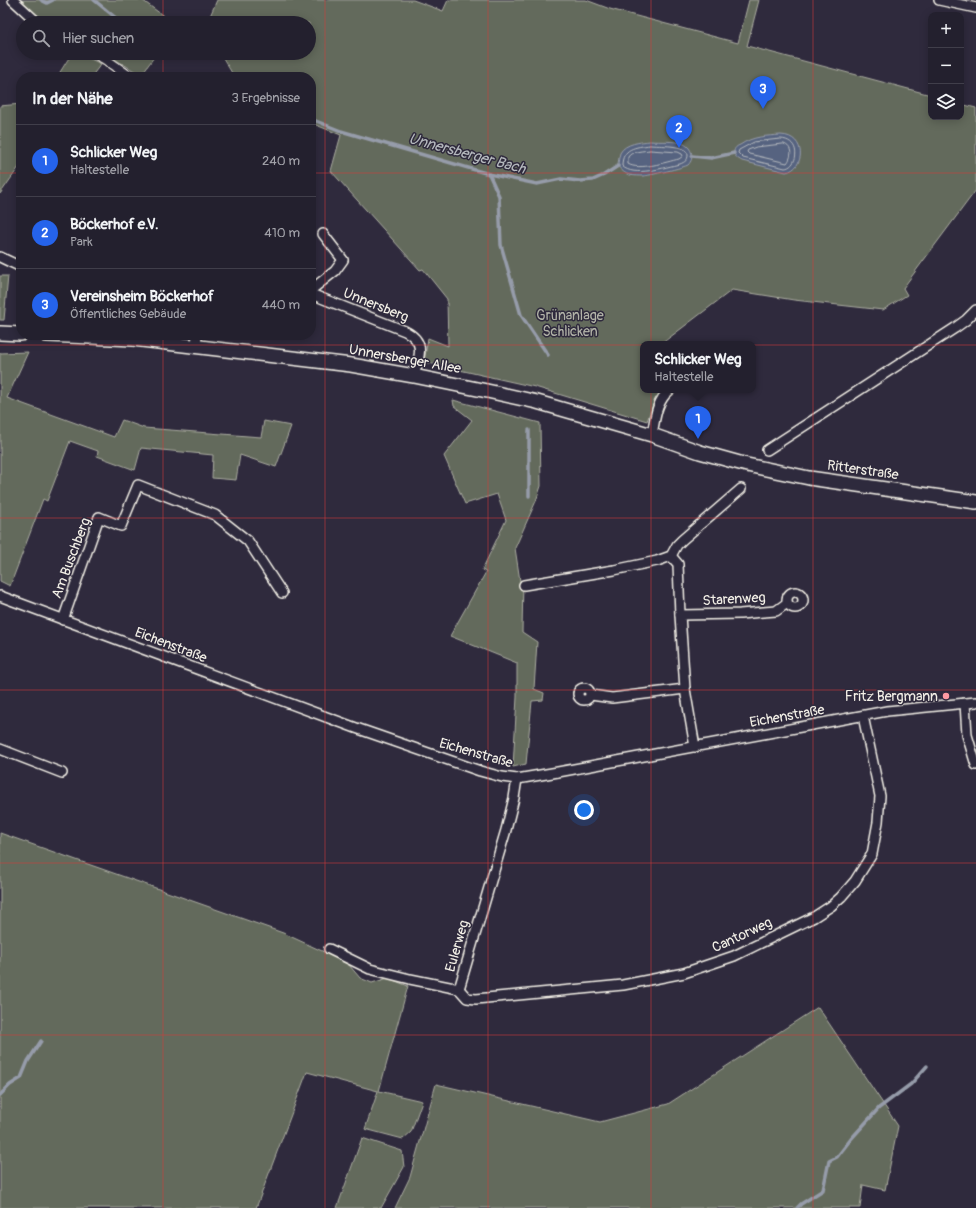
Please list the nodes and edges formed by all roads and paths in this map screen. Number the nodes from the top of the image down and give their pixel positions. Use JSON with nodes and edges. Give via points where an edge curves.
{"nodes":[{"id":1,"x":13,"y":0,"type":"edge"},
{"id":2,"x":938,"y":0,"type":"edge"},
{"id":3,"x":976,"y":8,"type":"edge"},
{"id":4,"x":30,"y":16,"type":"edge"},
{"id":5,"x":106,"y":60,"type":"edge"},
{"id":6,"x":123,"y":72,"type":"edge"},
{"id":7,"x":323,"y":234,"type":"dead end"},
{"id":8,"x":0,"y":257,"type":"edge"},
{"id":9,"x":16,"y":265,"type":"edge"},
{"id":10,"x":316,"y":286,"type":"edge"},
{"id":11,"x":316,"y":296,"type":"edge"},
{"id":12,"x":976,"y":310,"type":"edge"},
{"id":13,"x":0,"y":333,"type":"edge"},
{"id":14,"x":16,"y":334,"type":"edge"},
{"id":15,"x":165,"y":340,"type":"edge"},
{"id":16,"x":197,"y":341,"type":"edge"},
{"id":17,"x":414,"y":376,"type":"junction"},
{"id":18,"x":666,"y":393,"type":"edge"},
{"id":19,"x":652,"y":435,"type":"junction"},
{"id":20,"x":767,"y":450,"type":"dead end"},
{"id":21,"x":747,"y":465,"type":"joint"},
{"id":22,"x":741,"y":489,"type":"dead end"},
{"id":23,"x":976,"y":502,"type":"edge"},
{"id":24,"x":671,"y":556,"type":"junction"},
{"id":25,"x":524,"y":585,"type":"dead end"},
{"id":26,"x":282,"y":593,"type":"dead end"},
{"id":27,"x":0,"y":596,"type":"edge"},
{"id":28,"x":787,"y":603,"type":"dead end"},
{"id":29,"x":680,"y":616,"type":"junction"},
{"id":30,"x":63,"y":620,"type":"junction"},
{"id":31,"x":685,"y":688,"type":"junction"},
{"id":32,"x":590,"y":695,"type":"dead end"},
{"id":33,"x":976,"y":702,"type":"edge"},
{"id":34,"x":965,"y":703,"type":"junction"},
{"id":35,"x":863,"y":716,"type":"junction"},
{"id":36,"x":695,"y":747,"type":"junction"},
{"id":37,"x":0,"y":749,"type":"edge"},
{"id":38,"x":976,"y":765,"type":"edge"},
{"id":39,"x":62,"y":773,"type":"dead end"},
{"id":40,"x":517,"y":779,"type":"junction"},
{"id":41,"x":329,"y":949,"type":"dead end"},
{"id":42,"x":460,"y":989,"type":"junction"}],
"edges":[{"from":1,"to":4,"type":"street"},
{"from":2,"to":3,"type":"street"},
{"from":5,"to":6,"type":"street"},
{"from":7,"to":10,"type":"street","name":"Unnersberg","via":[[342,260],[335,271]]},
{"from":8,"to":9,"type":"street"},
{"from":11,"to":17,"type":"street","name":"Unnersberg","via":[[405,331],[414,337],[419,345],[419,354]]},
{"from":12,"to":20,"type":"street","via":[[955,328]]},
{"from":13,"to":14,"type":"main road"},
{"from":15,"to":16,"type":"main road","name":"Unnersberger Allee"},
{"from":16,"to":17,"type":"main road","name":"Unnersberger Allee"},
{"from":17,"to":19,"type":"main road","name":"Unnersberger Allee","via":[[537,402]]},
{"from":18,"to":19,"type":"street","via":[[660,402]]},
{"from":19,"to":21,"type":"main road","name":"Unnersberger Allee"},
{"from":21,"to":23,"type":"main road","name":"Ritterstraße","via":[[809,478]]},
{"from":22,"to":24,"type":"street","via":[[682,540]]},
{"from":24,"to":25,"type":"street","via":[[614,570]]},
{"from":24,"to":29,"type":"street","via":[[678,564]]},
{"from":26,"to":30,"type":"street","name":"Am Buschberg","via":[[248,541],[215,515],[138,485],[121,526],[99,517]]},
{"from":27,"to":30,"type":"street","name":"Eichenstraße"},
{"from":28,"to":29,"type":"street","name":"Starenweg","via":[[776,611]]},
{"from":29,"to":31,"type":"street"},
{"from":30,"to":40,"type":"street","name":"Eichenstraße","via":[[356,728],[480,771]]},
{"from":31,"to":32,"type":"street","via":[[612,698]]},
{"from":31,"to":36,"type":"street"},
{"from":33,"to":34,"type":"street","name":"Eichenstraße"},
{"from":34,"to":35,"type":"street","name":"Eichenstraße"},
{"from":34,"to":38,"type":"street","via":[[967,735]]},
{"from":35,"to":36,"type":"street","name":"Eichenstraße"},
{"from":35,"to":42,"type":"street","name":"Cantorweg","via":[[880,796],[876,837],[872,854],[864,868],[841,897],[823,912],[734,956],[698,969],[660,978],[623,985],[476,999],[467,998]]},
{"from":36,"to":40,"type":"street","name":"Eichenstraße"},
{"from":37,"to":39,"type":"street"},
{"from":40,"to":42,"type":"street","name":"Eulerweg","via":[[506,830]]},
{"from":41,"to":42,"type":"street","name":"Eulerweg","via":[[370,969]]}]}
